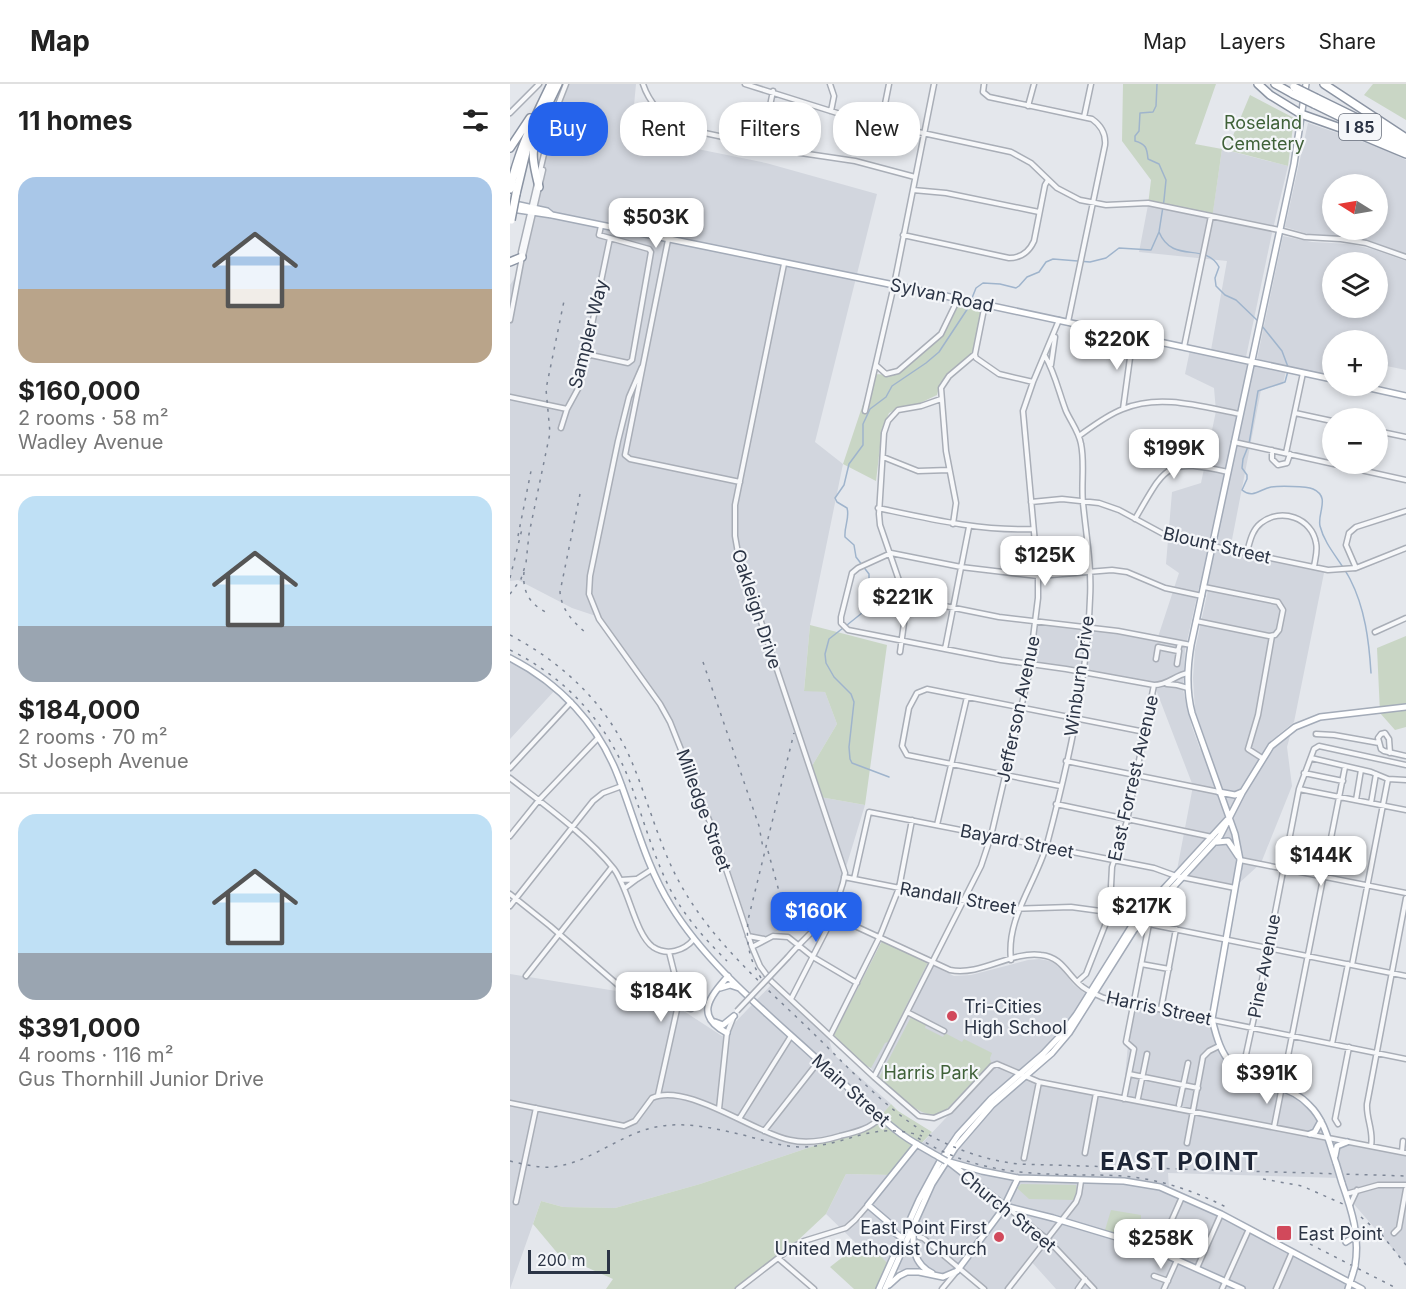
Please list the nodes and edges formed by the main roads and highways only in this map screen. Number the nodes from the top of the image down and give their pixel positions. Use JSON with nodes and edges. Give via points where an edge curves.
{"nodes":[{"id":1,"x":558,"y":84,"type":"edge"},
{"id":2,"x":1258,"y":84,"type":"edge"},
{"id":3,"x":1275,"y":84,"type":"edge"},
{"id":4,"x":1306,"y":84,"type":"edge"},
{"id":5,"x":1324,"y":84,"type":"edge"},
{"id":6,"x":550,"y":86,"type":"edge"},
{"id":7,"x":1292,"y":88,"type":"edge"},
{"id":8,"x":1315,"y":101,"type":"junction"},
{"id":9,"x":549,"y":102,"type":"edge"},
{"id":10,"x":1300,"y":114,"type":"junction"},
{"id":11,"x":1406,"y":140,"type":"edge"},
{"id":12,"x":528,"y":146,"type":"edge"},
{"id":13,"x":510,"y":148,"type":"edge"},
{"id":14,"x":1406,"y":149,"type":"edge"},
{"id":15,"x":1406,"y":154,"type":"edge"},
{"id":16,"x":533,"y":156,"type":"edge"},
{"id":17,"x":533,"y":163,"type":"junction"},
{"id":18,"x":543,"y":164,"type":"road end"},
{"id":19,"x":538,"y":183,"type":"road end"},
{"id":20,"x":513,"y":192,"type":"edge"},
{"id":21,"x":510,"y":203,"type":"edge"},
{"id":22,"x":510,"y":209,"type":"edge"},
{"id":23,"x":532,"y":211,"type":"junction"},
{"id":24,"x":510,"y":221,"type":"edge"},
{"id":25,"x":522,"y":257,"type":"road end"},
{"id":26,"x":512,"y":261,"type":"edge"},
{"id":27,"x":521,"y":266,"type":"road end"},
{"id":28,"x":1251,"y":362,"type":"junction"},
{"id":29,"x":1322,"y":377,"type":"edge"},
{"id":30,"x":1388,"y":392,"type":"edge"},
{"id":31,"x":1406,"y":396,"type":"edge"},
{"id":32,"x":510,"y":658,"type":"edge"},
{"id":33,"x":1406,"y":707,"type":"edge"},
{"id":34,"x":1244,"y":791,"type":"junction"},
{"id":35,"x":1219,"y":792,"type":"junction"},
{"id":36,"x":1229,"y":819,"type":"junction"},
{"id":37,"x":1213,"y":844,"type":"junction"},
{"id":38,"x":1240,"y":860,"type":"junction"},
{"id":39,"x":1179,"y":876,"type":"junction"},
{"id":40,"x":728,"y":976,"type":"junction"},
{"id":41,"x":742,"y":989,"type":"junction"},
{"id":42,"x":716,"y":990,"type":"junction"},
{"id":43,"x":735,"y":1014,"type":"road end"},
{"id":44,"x":711,"y":1019,"type":"junction"},
{"id":45,"x":727,"y":1033,"type":"road end"},
{"id":46,"x":1021,"y":1076,"type":"junction"},
{"id":47,"x":1321,"y":1121,"type":"junction"},
{"id":48,"x":1310,"y":1134,"type":"road end"},
{"id":49,"x":1347,"y":1142,"type":"road end"},
{"id":50,"x":916,"y":1144,"type":"junction"},
{"id":51,"x":949,"y":1162,"type":"junction"},
{"id":52,"x":1335,"y":1162,"type":"junction"},
{"id":53,"x":982,"y":1171,"type":"junction"},
{"id":54,"x":1018,"y":1178,"type":"junction"},
{"id":55,"x":974,"y":1182,"type":"junction"},
{"id":56,"x":1005,"y":1206,"type":"junction"},
{"id":57,"x":915,"y":1222,"type":"junction"},
{"id":58,"x":1357,"y":1235,"type":"junction"},
{"id":59,"x":902,"y":1238,"type":"junction"},
{"id":60,"x":1346,"y":1242,"type":"dead end"},
{"id":61,"x":958,"y":1269,"type":"junction"},
{"id":62,"x":1349,"y":1286,"type":"edge"},
{"id":63,"x":879,"y":1289,"type":"edge"},
{"id":64,"x":885,"y":1289,"type":"edge"},
{"id":65,"x":1242,"y":1289,"type":"edge"},
{"id":66,"x":1362,"y":1289,"type":"edge"}],
"edges":[{"from":1,"to":9,"type":"highway"},
{"from":2,"to":10,"type":"highway"},
{"from":3,"to":7,"type":"highway","number":"I 85"},
{"from":4,"to":10,"type":"main road"},
{"from":5,"to":11,"type":"highway"},
{"from":6,"to":13,"type":"highway"},
{"from":6,"to":20,"type":"highway","via":[[514,168]]},
{"from":7,"to":8,"type":"highway","number":"I 85","bridge":true},
{"from":8,"to":11,"type":"highway","number":"I 85"},
{"from":8,"to":14,"type":"highway","number":"I 85"},
{"from":10,"to":15,"type":"highway"},
{"from":10,"to":28,"type":"main road","via":[[1294,164]]},
{"from":12,"to":20,"type":"highway"},
{"from":16,"to":17,"type":"highway"},
{"from":17,"to":18,"type":"highway"},
{"from":17,"to":19,"type":"highway"},
{"from":20,"to":24,"type":"highway","bridge":true},
{"from":21,"to":23,"type":"main road","name":"Sylvan Road"},
{"from":22,"to":23,"type":"main road","name":"Sylvan Road"},
{"from":23,"to":28,"type":"main road","name":"Sylvan Road","via":[[547,211],[601,226]]},
{"from":25,"to":26,"type":"highway"},
{"from":26,"to":27,"type":"highway"},
{"from":28,"to":29,"type":"main road","name":"Sylvan Road"},
{"from":28,"to":35,"type":"main road","via":[[1188,673],[1192,713]]},
{"from":30,"to":31,"type":"main road"},
{"from":32,"to":40,"type":"main road","name":"Main Street","via":[[536,672],[571,702],[599,738],[622,786],[651,870],[671,907]]},
{"from":33,"to":34,"type":"main road","via":[[1309,720],[1282,736],[1262,758]]},
{"from":34,"to":35,"type":"main road","via":[[1235,795]]},
{"from":34,"to":36,"type":"main road"},
{"from":35,"to":36,"type":"main road"},
{"from":36,"to":37,"type":"main road"},
{"from":36,"to":38,"type":"main road"},
{"from":36,"to":39,"type":"main road"},
{"from":37,"to":38,"type":"main road","via":[[1228,841]]},
{"from":37,"to":39,"type":"main road"},
{"from":38,"to":47,"type":"main road","via":[[1212,1019],[1219,1046],[1242,1073],[1304,1100]]},
{"from":39,"to":46,"type":"main road","via":[[1134,930],[1063,1040]]},
{"from":40,"to":41,"type":"main road","name":"Main Street"},
{"from":40,"to":42,"type":"main road"},
{"from":41,"to":42,"type":"main road","via":[[730,985]]},
{"from":41,"to":50,"type":"main road","name":"Main Street","via":[[895,1130]]},
{"from":42,"to":44,"type":"main road","via":[[708,1004]]},
{"from":43,"to":44,"type":"main road","via":[[723,1025]]},
{"from":44,"to":45,"type":"main road"},
{"from":46,"to":57,"type":"main road","via":[[955,1148]]},
{"from":46,"to":59,"type":"main road","via":[[976,1114],[948,1149]]},
{"from":47,"to":48,"type":"main road"},
{"from":47,"to":52,"type":"main road"},
{"from":49,"to":52,"type":"main road","via":[[1336,1148]]},
{"from":50,"to":51,"type":"main road","name":"Main Street","bridge":true},
{"from":50,"to":59,"type":"main road","via":[[868,1205]]},
{"from":51,"to":53,"type":"main road","name":"Main Street"},
{"from":51,"to":55,"type":"main road","name":"Church Street"},
{"from":52,"to":58,"type":"main road","bridge":true},
{"from":53,"to":54,"type":"main road","name":"Main Street"},
{"from":53,"to":55,"type":"main road","via":[[974,1174]]},
{"from":54,"to":56,"type":"main road"},
{"from":54,"to":62,"type":"main road","name":"Main Street","via":[[1139,1182],[1160,1187],[1249,1228]]},
{"from":55,"to":56,"type":"main road","name":"Church Street"},
{"from":56,"to":61,"type":"main road"},
{"from":56,"to":65,"type":"main road","via":[[1158,1251]]},
{"from":57,"to":61,"type":"main road","via":[[913,1247],[923,1267],[940,1275]]},
{"from":57,"to":64,"type":"main road"},
{"from":58,"to":60,"type":"main road"},
{"from":58,"to":62,"type":"main road","bridge":true},
{"from":59,"to":63,"type":"main road"},
{"from":61,"to":64,"type":"main road","via":[[943,1277],[907,1272]]},
{"from":62,"to":66,"type":"main road","name":"Main Street"}]}
